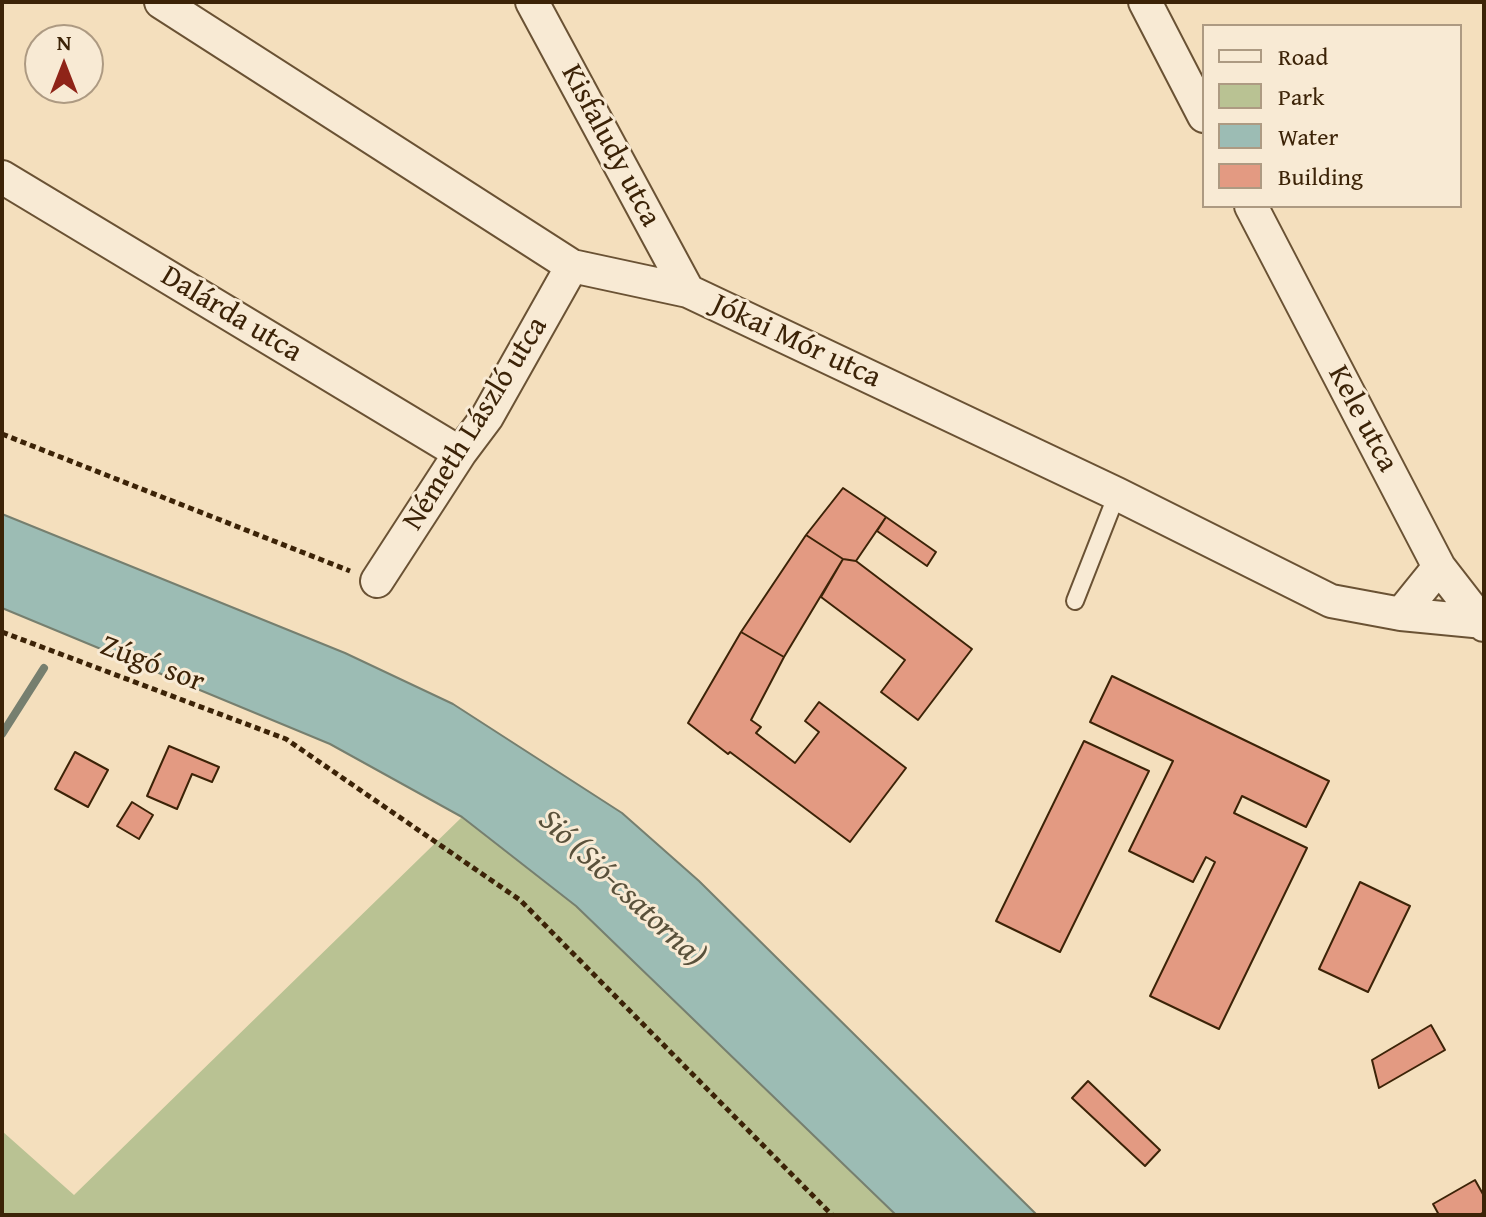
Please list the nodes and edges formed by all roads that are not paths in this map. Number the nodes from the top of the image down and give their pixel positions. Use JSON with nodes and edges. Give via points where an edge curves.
{"nodes":[{"id":1,"x":161,"y":2,"type":"edge"},
{"id":2,"x":532,"y":2,"type":"edge"},
{"id":3,"x":1145,"y":2,"type":"edge"},
{"id":4,"x":1202,"y":112,"type":"edge"},
{"id":5,"x":2,"y":177,"type":"edge"},
{"id":6,"x":1252,"y":208,"type":"edge"},
{"id":7,"x":572,"y":266,"type":"junction"},
{"id":8,"x":688,"y":291,"type":"junction"},
{"id":9,"x":460,"y":453,"type":"junction"},
{"id":10,"x":1117,"y":494,"type":"junction"},
{"id":11,"x":1439,"y":567,"type":"junction"},
{"id":12,"x":377,"y":581,"type":"road end"},
{"id":13,"x":1075,"y":601,"type":"dead end"},
{"id":14,"x":1401,"y":614,"type":"junction"},
{"id":15,"x":1484,"y":623,"type":"edge"}],
"edges":[{"from":1,"to":7,"type":"street","name":"Jókai Mór utca"},
{"from":2,"to":8,"type":"street","name":"Kisfaludy utca"},
{"from":3,"to":4,"type":"street"},
{"from":5,"to":9,"type":"street","name":"Dalárda utca"},
{"from":6,"to":11,"type":"street","name":"Kele utca"},
{"from":7,"to":8,"type":"street","name":"Jókai Mór utca"},
{"from":7,"to":9,"type":"street","name":"Németh László utca","via":[[487,417]]},
{"from":8,"to":10,"type":"street","name":"Jókai Mór utca"},
{"from":9,"to":12,"type":"street","name":"Németh László utca"},
{"from":10,"to":13,"type":"lane"},
{"from":10,"to":14,"type":"street","name":"Jókai Mór utca","via":[[1331,601]]},
{"from":11,"to":14,"type":"street"},
{"from":11,"to":15,"type":"street","name":"Kele utca"},
{"from":14,"to":15,"type":"street","name":"Jókai Mór utca"}]}
